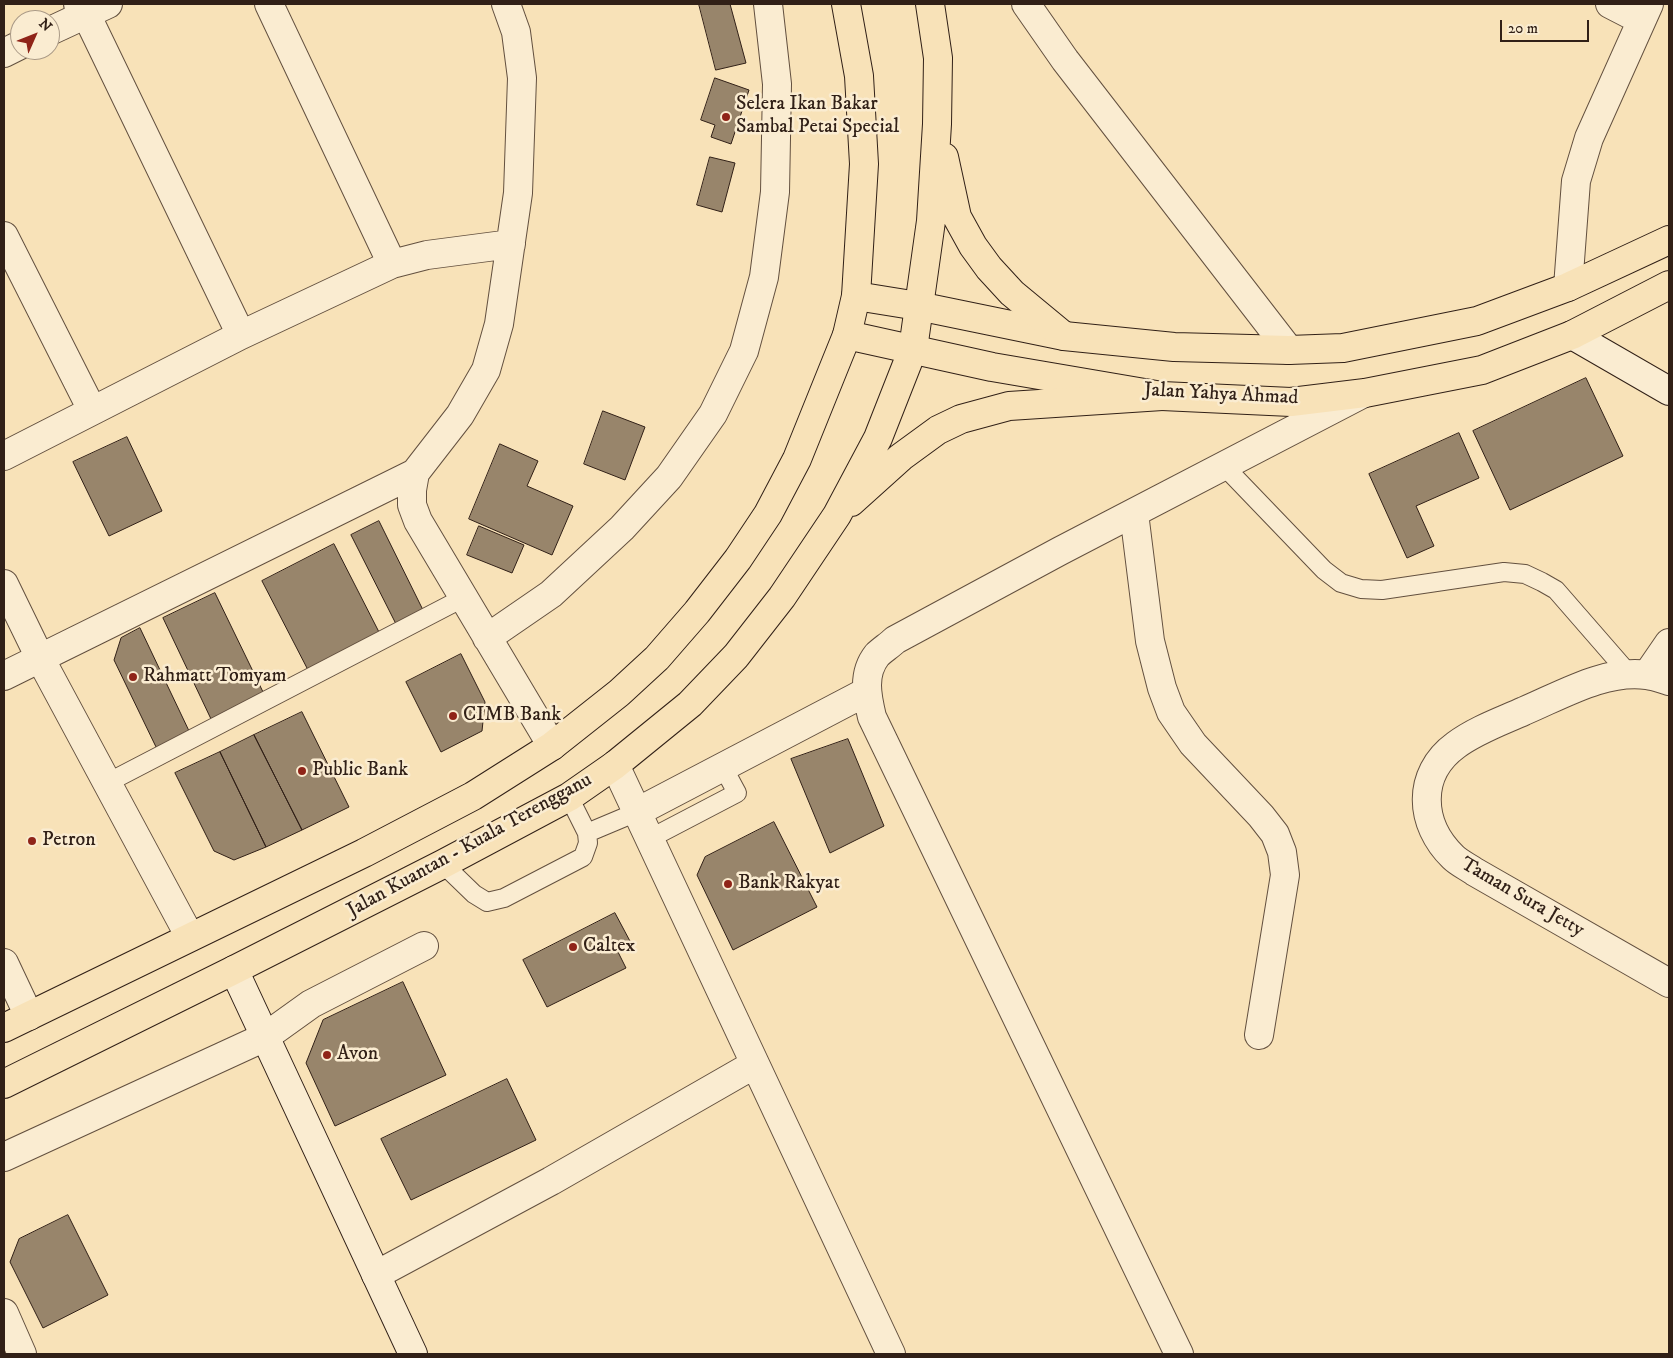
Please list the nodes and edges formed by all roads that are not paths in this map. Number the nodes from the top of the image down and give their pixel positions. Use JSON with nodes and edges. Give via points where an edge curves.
{"nodes":[{"id":1,"x":269,"y":4,"type":"edge"},
{"id":2,"x":506,"y":4,"type":"edge"},
{"id":3,"x":768,"y":4,"type":"edge"},
{"id":4,"x":846,"y":4,"type":"edge"},
{"id":5,"x":930,"y":4,"type":"edge"},
{"id":6,"x":1026,"y":4,"type":"edge"},
{"id":7,"x":1610,"y":4,"type":"edge"},
{"id":8,"x":91,"y":7,"type":"edge"},
{"id":9,"x":1645,"y":12,"type":"edge"},
{"id":10,"x":60,"y":25,"type":"edge"},
{"id":11,"x":937,"y":124,"type":"junction"},
{"id":12,"x":4,"y":236,"type":"edge"},
{"id":13,"x":1669,"y":240,"type":"edge"},
{"id":14,"x":511,"y":244,"type":"junction"},
{"id":15,"x":392,"y":264,"type":"junction"},
{"id":16,"x":1669,"y":285,"type":"edge"},
{"id":17,"x":1568,"y":287,"type":"junction"},
{"id":18,"x":856,"y":296,"type":"junction"},
{"id":19,"x":918,"y":306,"type":"junction"},
{"id":20,"x":240,"y":335,"type":"junction"},
{"id":21,"x":847,"y":335,"type":"junction"},
{"id":22,"x":1572,"y":335,"type":"junction"},
{"id":23,"x":1064,"y":336,"type":"junction"},
{"id":24,"x":913,"y":349,"type":"junction"},
{"id":25,"x":1289,"y":350,"type":"junction"},
{"id":26,"x":1669,"y":391,"type":"edge"},
{"id":27,"x":1365,"y":393,"type":"junction"},
{"id":28,"x":1162,"y":396,"type":"junction"},
{"id":29,"x":92,"y":410,"type":"junction"},
{"id":30,"x":4,"y":456,"type":"edge"},
{"id":31,"x":1224,"y":466,"type":"junction"},
{"id":32,"x":415,"y":474,"type":"junction"},
{"id":33,"x":1134,"y":513,"type":"junction"},
{"id":34,"x":837,"y":515,"type":"junction"},
{"id":35,"x":4,"y":584,"type":"edge"},
{"id":36,"x":463,"y":598,"type":"junction"},
{"id":37,"x":487,"y":638,"type":"junction"},
{"id":38,"x":1669,"y":643,"type":"edge"},
{"id":39,"x":40,"y":658,"type":"junction"},
{"id":40,"x":4,"y":676,"type":"edge"},
{"id":41,"x":1649,"y":677,"type":"edge"},
{"id":42,"x":866,"y":692,"type":"junction"},
{"id":43,"x":552,"y":746,"type":"junction"},
{"id":44,"x":615,"y":765,"type":"junction"},
{"id":45,"x":723,"y":767,"type":"junction"},
{"id":46,"x":107,"y":783,"type":"junction"},
{"id":47,"x":569,"y":797,"type":"junction"},
{"id":48,"x":637,"y":812,"type":"junction"},
{"id":49,"x":587,"y":833,"type":"junction"},
{"id":50,"x":649,"y":839,"type":"junction"},
{"id":51,"x":444,"y":864,"type":"junction"},
{"id":52,"x":190,"y":937,"type":"junction"},
{"id":53,"x":424,"y":946,"type":"dead end"},
{"id":54,"x":4,"y":963,"type":"edge"},
{"id":55,"x":234,"y":970,"type":"junction"},
{"id":56,"x":1669,"y":983,"type":"edge"},
{"id":57,"x":29,"y":1016,"type":"junction"},
{"id":58,"x":4,"y":1028,"type":"edge"},
{"id":59,"x":1259,"y":1035,"type":"dead end"},
{"id":60,"x":265,"y":1037,"type":"junction"},
{"id":61,"x":755,"y":1064,"type":"junction"},
{"id":62,"x":4,"y":1084,"type":"edge"},
{"id":63,"x":4,"y":1157,"type":"edge"},
{"id":64,"x":376,"y":1275,"type":"junction"},
{"id":65,"x":4,"y":1313,"type":"edge"},
{"id":66,"x":22,"y":1354,"type":"edge"},
{"id":67,"x":414,"y":1354,"type":"edge"},
{"id":68,"x":891,"y":1354,"type":"edge"},
{"id":69,"x":1179,"y":1354,"type":"edge"}],
"edges":[{"from":1,"to":15,"type":"street"},
{"from":2,"to":14,"type":"street","via":[[516,32],[522,78],[518,193]]},
{"from":3,"to":37,"type":"street","via":[[777,84],[775,192],[764,277],[744,351],[713,414],[669,477],[622,528],[551,594]]},
{"from":4,"to":18,"type":"main road","via":[[860,76],[864,164]]},
{"from":5,"to":11,"type":"main road","name":"Jalan Kuantan - Kuala Terengganu","via":[[938,58]]},
{"from":6,"to":25,"type":"street","via":[[1065,60]]},
{"from":7,"to":9,"type":"street"},
{"from":8,"to":10,"type":"street"},
{"from":8,"to":20,"type":"street"},
{"from":9,"to":17,"type":"street","via":[[1589,138],[1576,181]]},
{"from":11,"to":19,"type":"main road","name":"Jalan Kuantan - Kuala Terengganu","via":[[931,221]]},
{"from":11,"to":23,"type":"main road","via":[[957,217],[973,246],[1012,293]]},
{"from":12,"to":29,"type":"street"},
{"from":13,"to":17,"type":"main road"},
{"from":14,"to":15,"type":"street","via":[[427,255]]},
{"from":14,"to":32,"type":"street","via":[[499,324],[486,370],[460,415]]},
{"from":15,"to":20,"type":"street"},
{"from":16,"to":22,"type":"main road","name":"Jalan Yahya Ahmad"},
{"from":17,"to":25,"type":"main road","via":[[1477,321],[1343,348]]},
{"from":18,"to":19,"type":"main road"},
{"from":18,"to":21,"type":"main road"},
{"from":19,"to":23,"type":"main road"},
{"from":19,"to":24,"type":"main road","name":"Jalan Kuantan - Kuala Terengganu"},
{"from":20,"to":29,"type":"street"},
{"from":21,"to":24,"type":"main road","name":"Jalan Yahya Ahmad"},
{"from":21,"to":43,"type":"main road","via":[[797,458],[768,514],[738,559],[657,658]]},
{"from":22,"to":26,"type":"street"},
{"from":22,"to":27,"type":"main road","name":"Jalan Yahya Ahmad","via":[[1482,370]]},
{"from":23,"to":25,"type":"main road","via":[[1174,347]]},
{"from":24,"to":28,"type":"main road","name":"Jalan Yahya Ahmad","via":[[992,367]]},
{"from":24,"to":34,"type":"main road","name":"Jalan Kuantan - Kuala Terengganu","via":[[878,438]]},
{"from":27,"to":28,"type":"main road","name":"Jalan Yahya Ahmad","via":[[1291,402]]},
{"from":27,"to":31,"type":"street"},
{"from":28,"to":34,"type":"main road","via":[[1008,406],[961,419],[938,430],[901,457]]},
{"from":29,"to":30,"type":"street"},
{"from":31,"to":33,"type":"street"},
{"from":31,"to":41,"type":"lane","via":[[1324,570],[1341,582],[1361,589],[1382,590],[1504,572],[1525,574],[1556,590]]},
{"from":32,"to":36,"type":"street","via":[[412,505],[418,521]]},
{"from":32,"to":39,"type":"street"},
{"from":33,"to":42,"type":"street","via":[[895,640],[877,656],[868,673]]},
{"from":33,"to":59,"type":"street","via":[[1150,642],[1170,712],[1193,744],[1261,816],[1275,834],[1282,852],[1286,875]]},
{"from":34,"to":44,"type":"main road","name":"Jalan Kuantan - Kuala Terengganu","via":[[782,597],[736,656],[690,704]]},
{"from":35,"to":39,"type":"street"},
{"from":36,"to":37,"type":"street"},
{"from":36,"to":46,"type":"lane"},
{"from":37,"to":43,"type":"street"},
{"from":38,"to":41,"type":"street"},
{"from":39,"to":40,"type":"street"},
{"from":39,"to":46,"type":"street"},
{"from":41,"to":56,"type":"street","name":"Taman Sura Jetty","via":[[1616,676],[1586,684],[1475,733],[1455,745],[1441,759],[1430,775],[1425,794],[1436,837],[1453,857]]},
{"from":42,"to":45,"type":"street"},
{"from":42,"to":69,"type":"street","via":[[872,717]]},
{"from":43,"to":52,"type":"main road","via":[[473,796]]},
{"from":44,"to":47,"type":"main road","name":"Jalan Kuantan - Kuala Terengganu"},
{"from":44,"to":48,"type":"street"},
{"from":45,"to":48,"type":"street"},
{"from":45,"to":50,"type":"lane","via":[[737,793]]},
{"from":46,"to":52,"type":"street"},
{"from":47,"to":49,"type":"lane"},
{"from":47,"to":51,"type":"main road","name":"Jalan Kuantan - Kuala Terengganu"},
{"from":48,"to":49,"type":"lane"},
{"from":48,"to":50,"type":"street"},
{"from":49,"to":51,"type":"lane","via":[[588,844],[583,857],[504,898],[487,902],[474,894]]},
{"from":50,"to":61,"type":"street"},
{"from":51,"to":55,"type":"main road","name":"Jalan Kuantan - Kuala Terengganu"},
{"from":52,"to":57,"type":"main road"},
{"from":53,"to":60,"type":"street","via":[[310,1004]]},
{"from":54,"to":57,"type":"street"},
{"from":55,"to":60,"type":"street"},
{"from":55,"to":62,"type":"main road","name":"Jalan Kuantan - Kuala Terengganu"},
{"from":57,"to":58,"type":"main road"},
{"from":60,"to":63,"type":"street"},
{"from":60,"to":64,"type":"street"},
{"from":61,"to":64,"type":"street","via":[[551,1181]]},
{"from":61,"to":68,"type":"street"},
{"from":64,"to":67,"type":"street"},
{"from":65,"to":66,"type":"street"}]}
